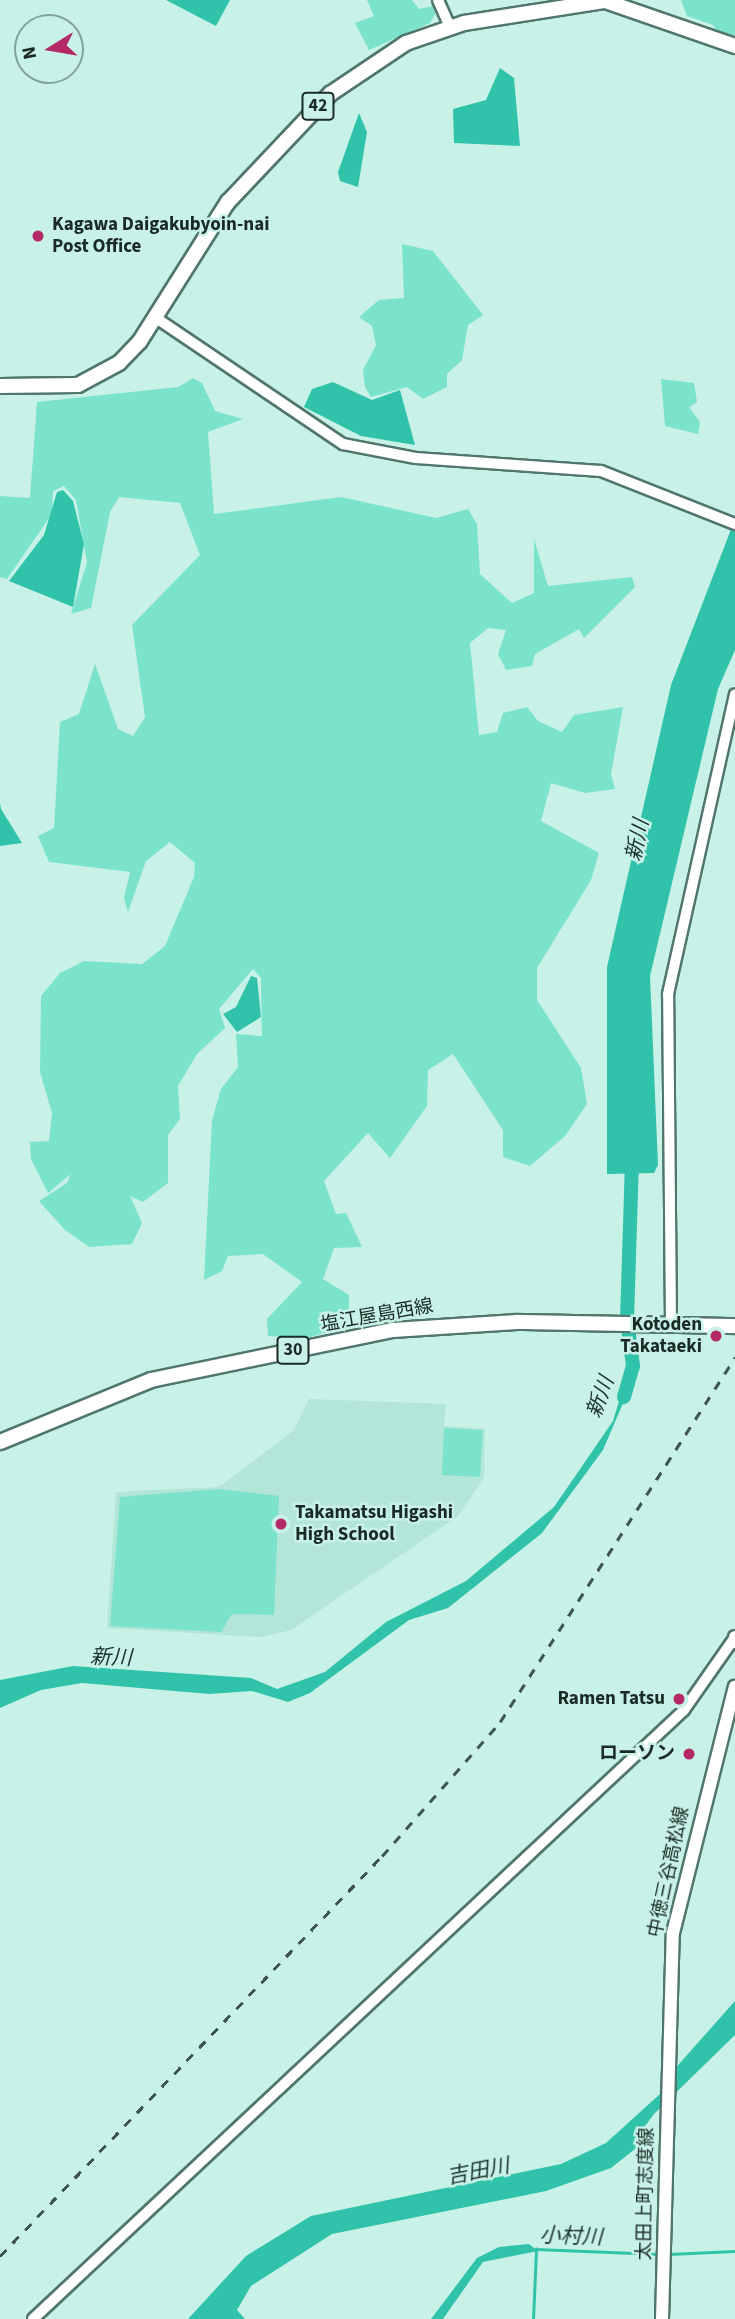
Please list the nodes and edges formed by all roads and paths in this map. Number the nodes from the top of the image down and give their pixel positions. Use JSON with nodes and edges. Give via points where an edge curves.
{"nodes":[{"id":1,"x":438,"y":0,"type":"edge"},
{"id":2,"x":450,"y":27,"type":"junction"},
{"id":3,"x":735,"y":46,"type":"edge"},
{"id":4,"x":156,"y":318,"type":"junction"},
{"id":5,"x":0,"y":386,"type":"edge"},
{"id":6,"x":730,"y":522,"type":"edge"},
{"id":7,"x":735,"y":694,"type":"edge"},
{"id":8,"x":668,"y":1323,"type":"junction"},
{"id":9,"x":735,"y":1326,"type":"edge"},
{"id":10,"x":0,"y":1442,"type":"edge"},
{"id":11,"x":734,"y":1639,"type":"edge"},
{"id":12,"x":735,"y":1686,"type":"edge"},
{"id":13,"x":667,"y":2071,"type":"joint"},
{"id":14,"x":33,"y":2319,"type":"edge"},
{"id":15,"x":663,"y":2319,"type":"edge"}],
"edges":[{"from":1,"to":2,"type":"street"},
{"from":2,"to":3,"type":"main road","number":"42","via":[[605,1]]},
{"from":2,"to":4,"type":"main road","number":"42","via":[[378,58],[330,94],[212,222]]},
{"from":4,"to":5,"type":"main road","number":"42","via":[[140,341],[99,377],[59,388]]},
{"from":4,"to":6,"type":"street","via":[[343,443],[416,458],[591,469]]},
{"from":7,"to":8,"type":"street","via":[[668,994]]},
{"from":8,"to":9,"type":"main road","name":"塩江屋島西線","number":"30"},
{"from":8,"to":10,"type":"main road","name":"塩江屋島西線","number":"30","via":[[454,1323],[393,1329],[151,1380]]},
{"from":11,"to":14,"type":"street","via":[[684,1710]]},
{"from":12,"to":13,"type":"main road","name":"中徳三谷高松線","via":[[679,1897]]},
{"from":13,"to":15,"type":"main road","name":"太田上町志度線"}]}
